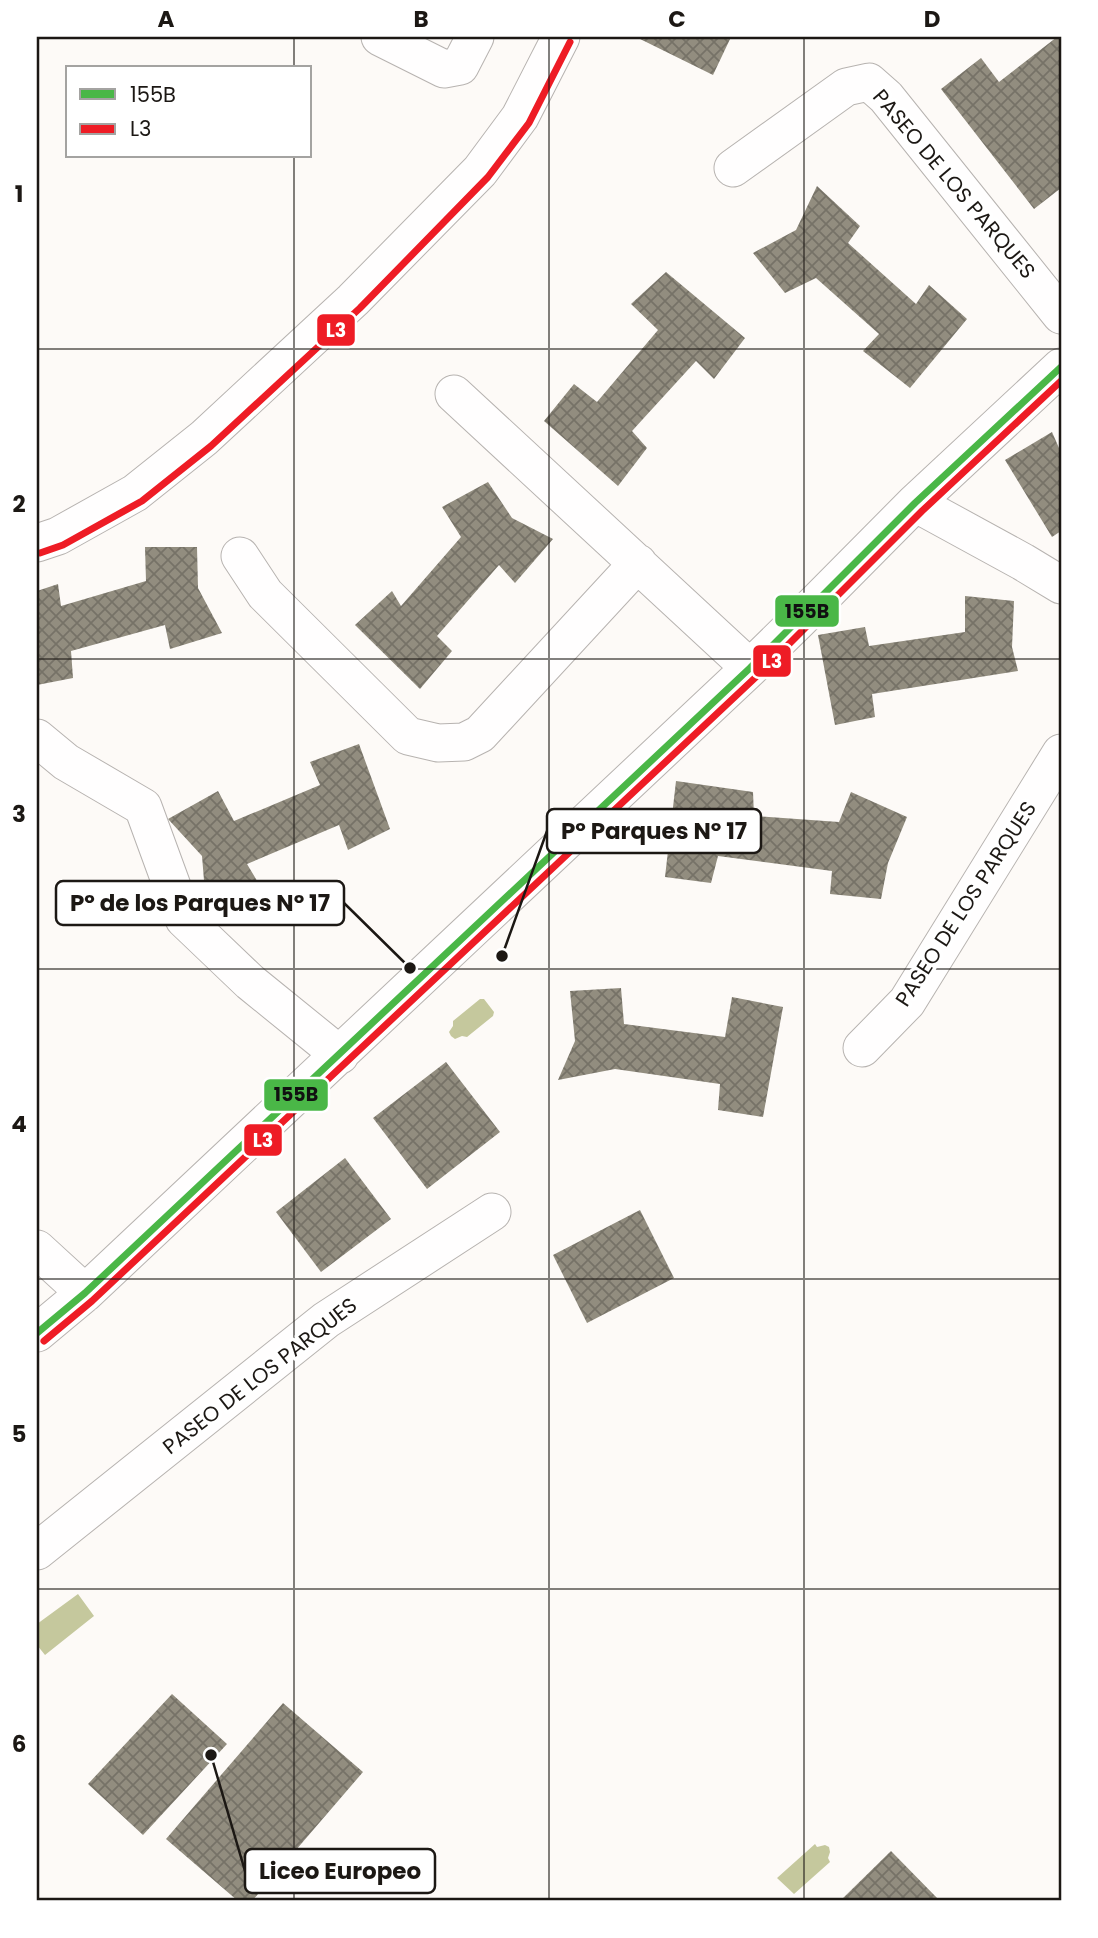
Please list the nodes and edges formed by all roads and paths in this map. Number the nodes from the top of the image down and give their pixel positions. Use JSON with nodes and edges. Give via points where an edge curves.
{"nodes":[{"id":1,"x":380,"y":37,"type":"edge"},
{"id":2,"x":475,"y":37,"type":"edge"},
{"id":3,"x":552,"y":40,"type":"edge"},
{"id":4,"x":733,"y":168,"type":"dead end"},
{"id":5,"x":1061,"y":315,"type":"edge"},
{"id":6,"x":1061,"y":367,"type":"edge"},
{"id":7,"x":454,"y":394,"type":"dead end"},
{"id":8,"x":915,"y":503,"type":"junction"},
{"id":9,"x":37,"y":543,"type":"edge"},
{"id":10,"x":240,"y":556,"type":"dead end"},
{"id":11,"x":638,"y":563,"type":"junction"},
{"id":12,"x":1061,"y":585,"type":"edge"},
{"id":13,"x":750,"y":668,"type":"junction"},
{"id":14,"x":37,"y":738,"type":"edge"},
{"id":15,"x":1061,"y":753,"type":"edge"},
{"id":16,"x":862,"y":1048,"type":"dead end"},
{"id":17,"x":340,"y":1055,"type":"junction"},
{"id":18,"x":492,"y":1212,"type":"dead end"},
{"id":19,"x":37,"y":1249,"type":"edge"},
{"id":20,"x":85,"y":1293,"type":"junction"},
{"id":21,"x":37,"y":1333,"type":"edge"},
{"id":22,"x":37,"y":1551,"type":"edge"}],
"edges":[{"from":1,"to":2,"type":"street","via":[[444,69],[460,65]]},
{"from":3,"to":9,"type":"street","via":[[520,117],[480,171],[353,300],[204,438],[135,493]]},
{"from":4,"to":5,"type":"street","name":"PASEO DE LOS PARQUES","via":[[846,87],[869,82],[886,97]]},
{"from":6,"to":8,"type":"street"},
{"from":7,"to":11,"type":"street"},
{"from":8,"to":12,"type":"street"},
{"from":8,"to":13,"type":"street"},
{"from":10,"to":11,"type":"street","via":[[265,594],[408,736],[438,743],[464,742],[480,734]]},
{"from":11,"to":13,"type":"street"},
{"from":13,"to":17,"type":"street"},
{"from":14,"to":17,"type":"street","via":[[66,762],[143,807],[184,919],[250,982]]},
{"from":15,"to":16,"type":"street","name":"PASEO DE LOS PARQUES","via":[[907,1002]]},
{"from":17,"to":20,"type":"street"},
{"from":18,"to":22,"type":"street","name":"PASEO DE LOS PARQUES","via":[[326,1320]]},
{"from":19,"to":20,"type":"street"},
{"from":20,"to":21,"type":"street"}]}
